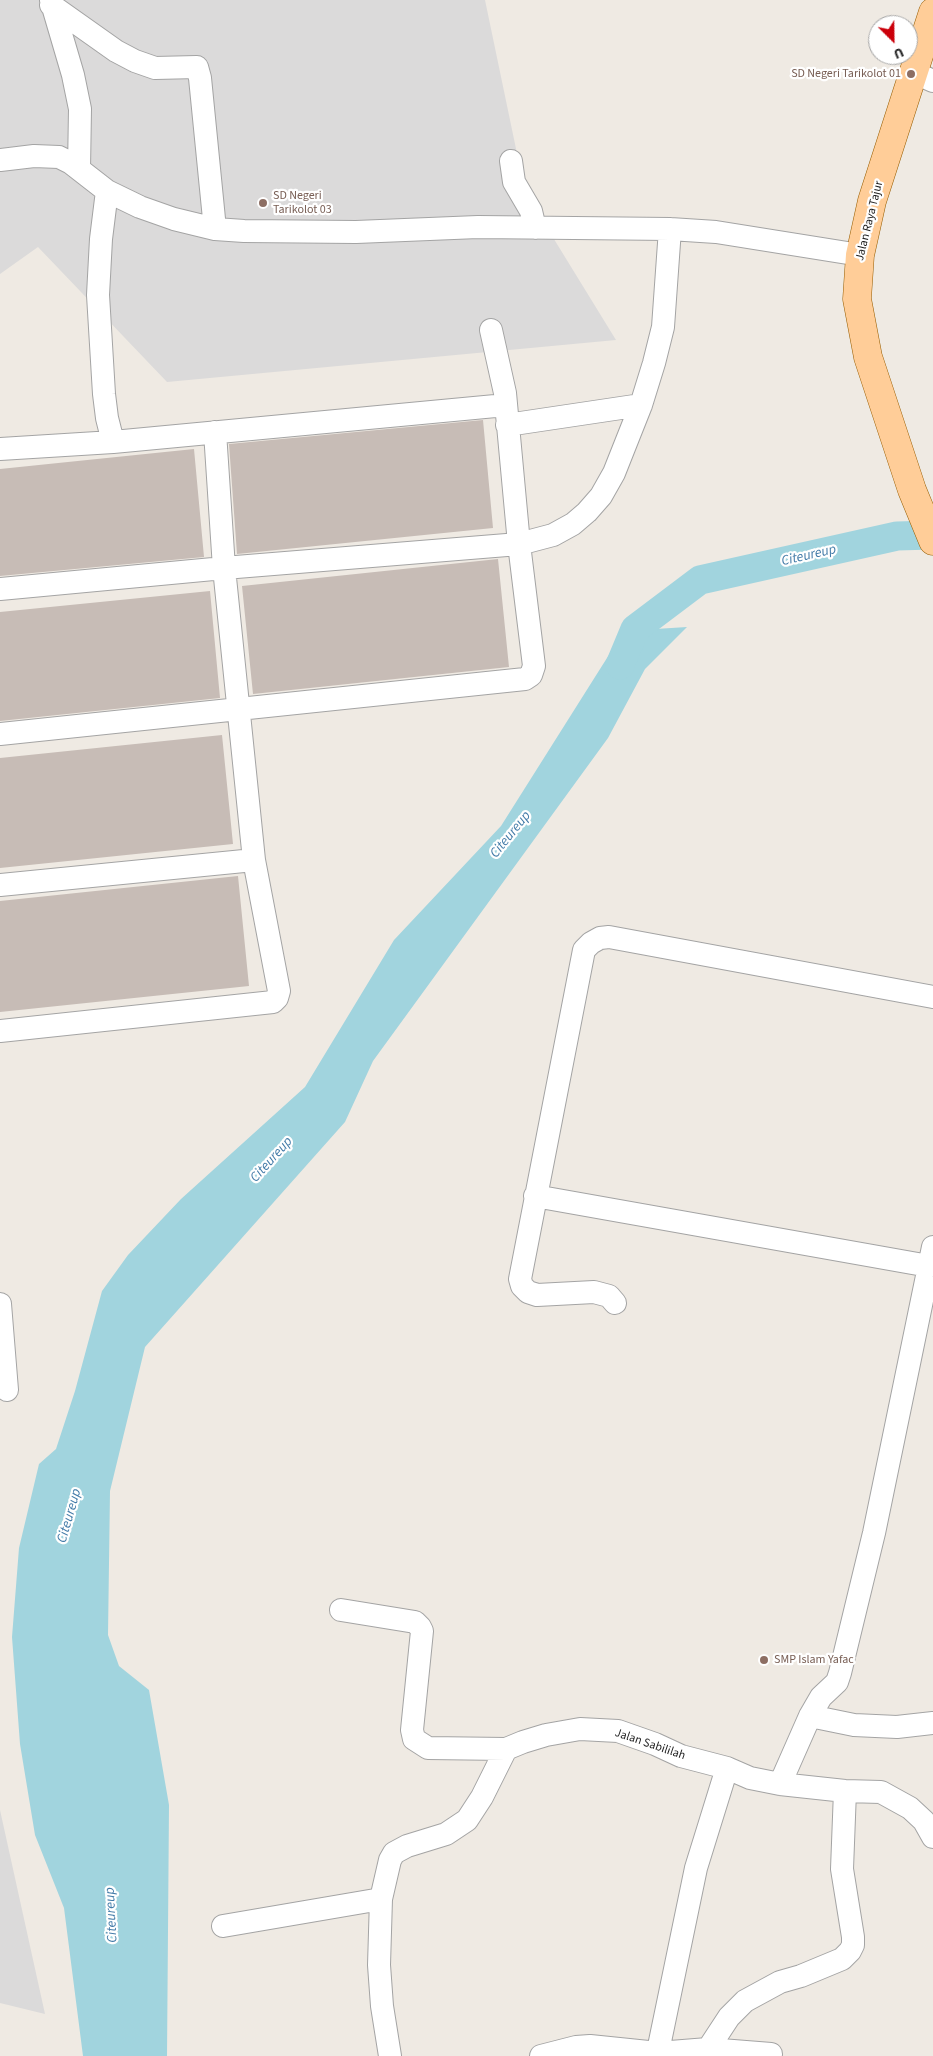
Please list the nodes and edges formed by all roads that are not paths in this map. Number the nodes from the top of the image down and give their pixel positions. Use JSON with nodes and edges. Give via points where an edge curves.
{"nodes":[{"id":1,"x":51,"y":2,"type":"edge"},
{"id":2,"x":933,"y":13,"type":"edge"},
{"id":3,"x":924,"y":77,"type":"edge"},
{"id":4,"x":0,"y":160,"type":"edge"},
{"id":5,"x":511,"y":161,"type":"dead end"},
{"id":6,"x":79,"y":169,"type":"junction"},
{"id":7,"x":107,"y":191,"type":"junction"},
{"id":8,"x":536,"y":228,"type":"junction"},
{"id":9,"x":215,"y":229,"type":"junction"},
{"id":10,"x":670,"y":229,"type":"junction"},
{"id":11,"x":860,"y":255,"type":"junction"},
{"id":12,"x":491,"y":330,"type":"dead end"},
{"id":13,"x":641,"y":405,"type":"junction"},
{"id":14,"x":506,"y":415,"type":"junction"},
{"id":15,"x":215,"y":432,"type":"junction"},
{"id":16,"x":113,"y":442,"type":"junction"},
{"id":17,"x":0,"y":449,"type":"edge"},
{"id":18,"x":933,"y":541,"type":"edge"},
{"id":19,"x":519,"y":544,"type":"junction"},
{"id":20,"x":224,"y":568,"type":"junction"},
{"id":21,"x":0,"y":589,"type":"edge"},
{"id":22,"x":240,"y":709,"type":"junction"},
{"id":23,"x":0,"y":734,"type":"edge"},
{"id":24,"x":254,"y":860,"type":"junction"},
{"id":25,"x":0,"y":885,"type":"edge"},
{"id":26,"x":933,"y":997,"type":"edge"},
{"id":27,"x":0,"y":1031,"type":"edge"},
{"id":28,"x":536,"y":1196,"type":"junction"},
{"id":29,"x":931,"y":1256,"type":"edge"},
{"id":30,"x":616,"y":1303,"type":"dead end"},
{"id":31,"x":0,"y":1304,"type":"edge"},
{"id":32,"x":7,"y":1390,"type":"dead end"},
{"id":33,"x":341,"y":1610,"type":"dead end"},
{"id":34,"x":810,"y":1716,"type":"junction"},
{"id":35,"x":933,"y":1723,"type":"edge"},
{"id":36,"x":506,"y":1749,"type":"junction"},
{"id":37,"x":727,"y":1768,"type":"junction"},
{"id":38,"x":780,"y":1784,"type":"junction"},
{"id":39,"x":845,"y":1791,"type":"junction"},
{"id":40,"x":933,"y":1837,"type":"edge"},
{"id":41,"x":381,"y":1898,"type":"junction"},
{"id":42,"x":223,"y":1926,"type":"dead end"},
{"id":43,"x":708,"y":2049,"type":"junction"},
{"id":44,"x":658,"y":2054,"type":"edge"},
{"id":45,"x":771,"y":2054,"type":"dead end"},
{"id":46,"x":390,"y":2056,"type":"edge"},
{"id":47,"x":541,"y":2056,"type":"edge"}],
"edges":[{"from":1,"to":6,"type":"street","via":[[80,109]]},
{"from":1,"to":9,"type":"street","via":[[99,40],[135,61],[155,68],[196,67],[200,78]]},
{"from":2,"to":3,"type":"main road","name":"Jalan Raya Tajur"},
{"from":3,"to":11,"type":"main road","name":"Jalan Raya Tajur","via":[[872,201]]},
{"from":4,"to":6,"type":"street","via":[[59,157]]},
{"from":5,"to":8,"type":"street","via":[[514,182],[531,211]]},
{"from":6,"to":7,"type":"street"},
{"from":7,"to":9,"type":"street","via":[[174,220]]},
{"from":7,"to":16,"type":"street","via":[[98,295],[104,394]]},
{"from":8,"to":9,"type":"street","via":[[356,232]]},
{"from":8,"to":10,"type":"street"},
{"from":10,"to":11,"type":"street","via":[[716,232]]},
{"from":10,"to":13,"type":"street","via":[[663,327]]},
{"from":11,"to":18,"type":"main road","name":"Jalan Raya Tajur","via":[[857,299],[868,357],[912,490]]},
{"from":12,"to":14,"type":"street"},
{"from":13,"to":14,"type":"street"},
{"from":13,"to":19,"type":"street","via":[[614,473],[588,512],[553,535]]},
{"from":14,"to":15,"type":"street"},
{"from":14,"to":19,"type":"street"},
{"from":15,"to":16,"type":"street"},
{"from":15,"to":20,"type":"street"},
{"from":16,"to":17,"type":"street"},
{"from":19,"to":20,"type":"street"},
{"from":19,"to":22,"type":"street","via":[[534,666],[531,675],[525,679]]},
{"from":20,"to":21,"type":"street"},
{"from":20,"to":22,"type":"street"},
{"from":22,"to":23,"type":"street"},
{"from":22,"to":24,"type":"street"},
{"from":24,"to":25,"type":"street"},
{"from":24,"to":27,"type":"street","via":[[279,991],[273,1002]]},
{"from":26,"to":28,"type":"street","via":[[609,937],[600,938],[584,950]]},
{"from":28,"to":29,"type":"street"},
{"from":28,"to":30,"type":"street","via":[[520,1279],[522,1286],[537,1295],[602,1293]]},
{"from":29,"to":34,"type":"street","via":[[874,1533],[840,1673],[837,1682],[821,1697]]},
{"from":31,"to":32,"type":"street"},
{"from":33,"to":36,"type":"street","via":[[415,1622],[420,1627],[414,1739],[428,1748]]},
{"from":34,"to":35,"type":"street","via":[[854,1725],[897,1727]]},
{"from":34,"to":38,"type":"street"},
{"from":36,"to":37,"type":"street","name":"Jalan Sabililah","via":[[546,1735],[580,1729],[618,1731],[681,1756]]},
{"from":36,"to":41,"type":"street","via":[[467,1820],[446,1834],[394,1853]]},
{"from":37,"to":38,"type":"street","name":"Jalan Sabililah","via":[[750,1778]]},
{"from":37,"to":44,"type":"street","via":[[696,1868]]},
{"from":38,"to":39,"type":"street","name":"Jalan Sabililah"},
{"from":39,"to":40,"type":"street","name":"Jalan Sabililah","via":[[880,1792],[896,1799],[924,1821]]},
{"from":39,"to":43,"type":"street","via":[[842,1869],[853,1937],[850,1951],[842,1959],[780,1982],[745,2001]]},
{"from":41,"to":42,"type":"street"},
{"from":41,"to":46,"type":"street","via":[[379,1965]]},
{"from":43,"to":44,"type":"street"},
{"from":43,"to":45,"type":"street"},
{"from":44,"to":47,"type":"street","via":[[590,2046]]}]}
